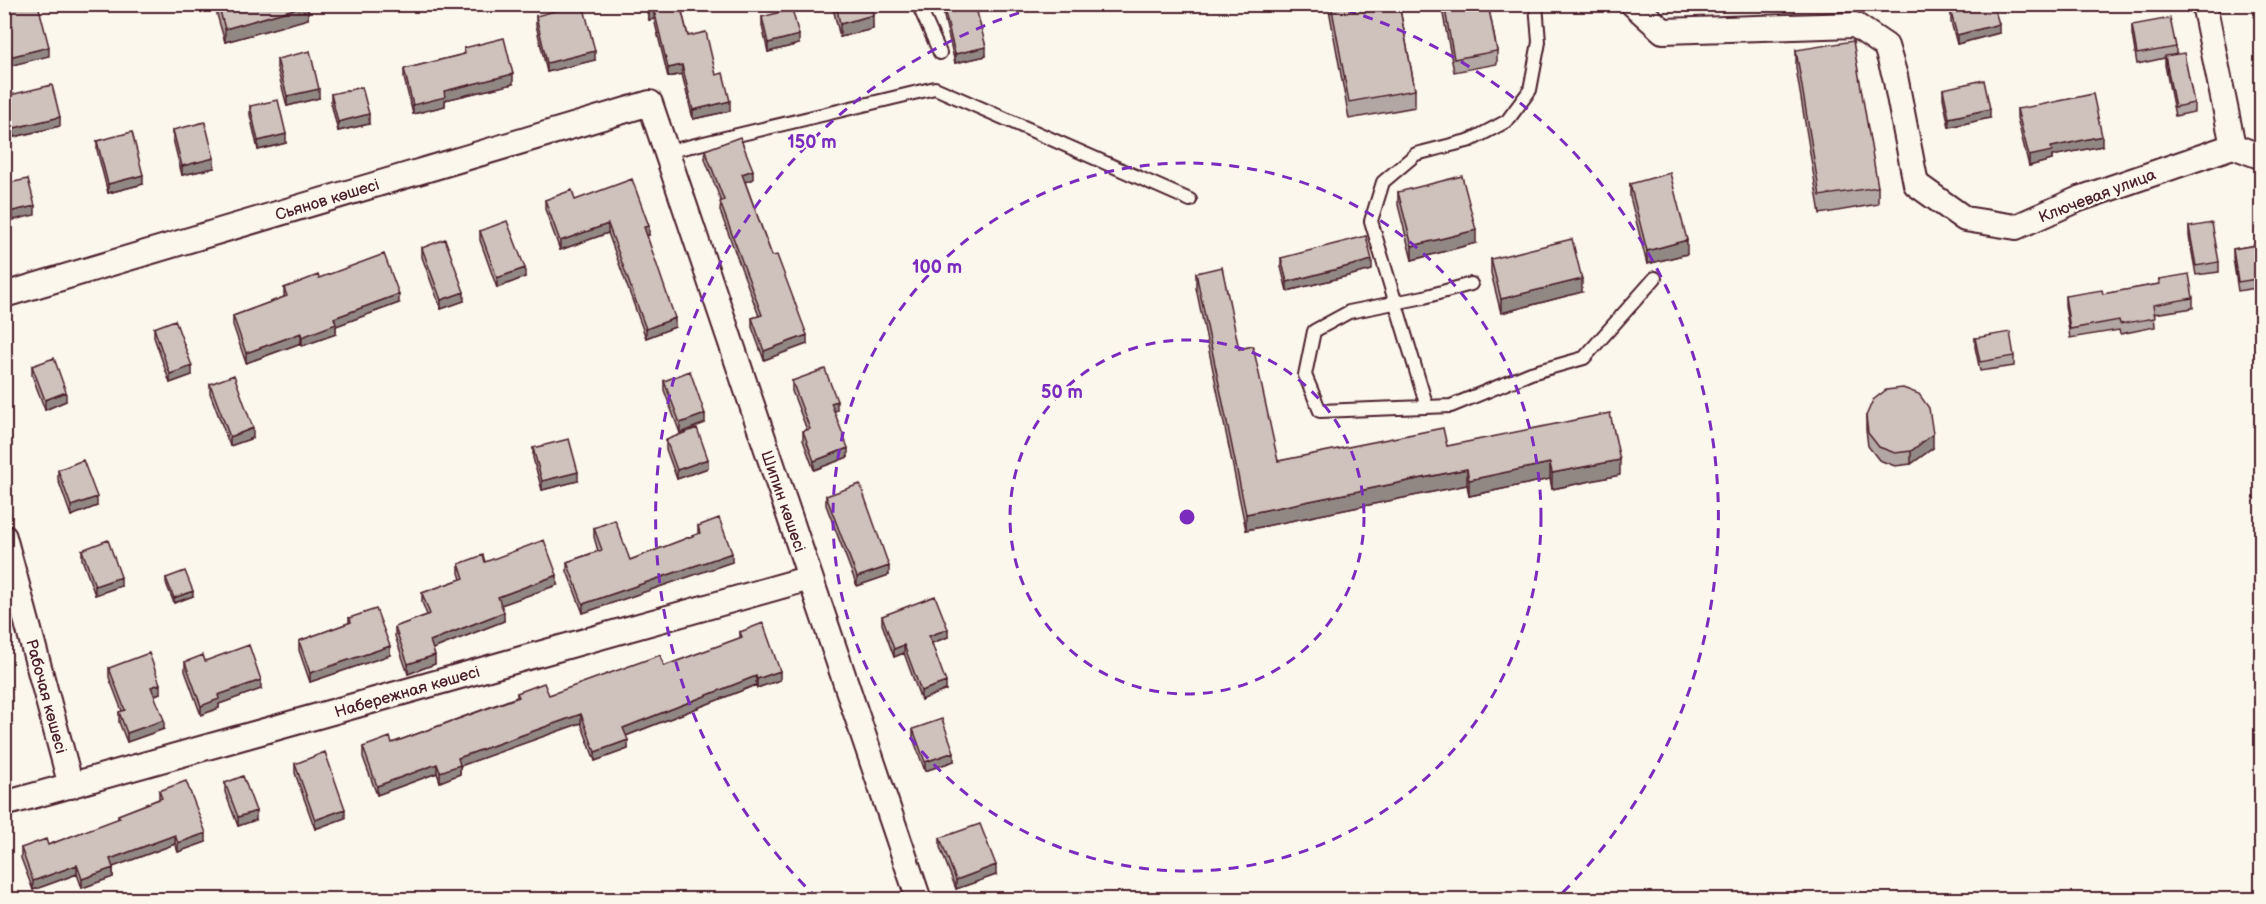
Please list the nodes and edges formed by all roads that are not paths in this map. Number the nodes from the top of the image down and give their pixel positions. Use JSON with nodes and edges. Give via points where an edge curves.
{"nodes":[{"id":1,"x":918,"y":4,"type":"edge"},
{"id":2,"x":1536,"y":4,"type":"edge"},
{"id":3,"x":1633,"y":4,"type":"edge"},
{"id":4,"x":2204,"y":4,"type":"edge"},
{"id":5,"x":940,"y":52,"type":"dead end"},
{"id":6,"x":650,"y":104,"type":"joint"},
{"id":7,"x":2233,"y":146,"type":"junction"},
{"id":8,"x":666,"y":152,"type":"junction"},
{"id":9,"x":2262,"y":157,"type":"edge"},
{"id":10,"x":1190,"y":200,"type":"dead end"},
{"id":11,"x":1655,"y":278,"type":"dead end"},
{"id":12,"x":1471,"y":284,"type":"dead end"},
{"id":13,"x":4,"y":295,"type":"edge"},
{"id":14,"x":1396,"y":303,"type":"junction"},
{"id":15,"x":1427,"y":407,"type":"junction"},
{"id":16,"x":4,"y":537,"type":"edge"},
{"id":17,"x":810,"y":578,"type":"junction"},
{"id":18,"x":70,"y":786,"type":"junction"},
{"id":19,"x":4,"y":804,"type":"edge"},
{"id":20,"x":919,"y":900,"type":"edge"}],
"edges":[{"from":1,"to":5,"type":"lane"},
{"from":2,"to":14,"type":"lane","via":[[1539,42],[1530,90],[1507,121],[1471,141],[1416,154],[1383,182],[1371,221]]},
{"from":3,"to":7,"type":"street","name":"Ключевая улица","via":[[1663,31],[1855,25],[1886,46],[1916,184],[1965,219],[2016,227],[2079,199]]},
{"from":4,"to":7,"type":"street"},
{"from":6,"to":8,"type":"street","name":"Шипин көшесі"},
{"from":6,"to":13,"type":"street","name":"Сьянов көшесі"},
{"from":7,"to":9,"type":"street"},
{"from":8,"to":10,"type":"lane","via":[[935,88]]},
{"from":8,"to":17,"type":"street","name":"Шипин көшесі"},
{"from":11,"to":15,"type":"lane","via":[[1584,358],[1531,373],[1451,406]]},
{"from":12,"to":14,"type":"lane"},
{"from":14,"to":15,"type":"lane"},
{"from":14,"to":15,"type":"lane","via":[[1349,312],[1314,331],[1305,375],[1320,411]]},
{"from":16,"to":18,"type":"street","name":"Рабочая көшесі"},
{"from":17,"to":18,"type":"street","name":"Набережная көшесі"},
{"from":17,"to":20,"type":"street","name":"Шипин көшесі"},
{"from":18,"to":19,"type":"street","name":"Набережная көшесі"}]}
